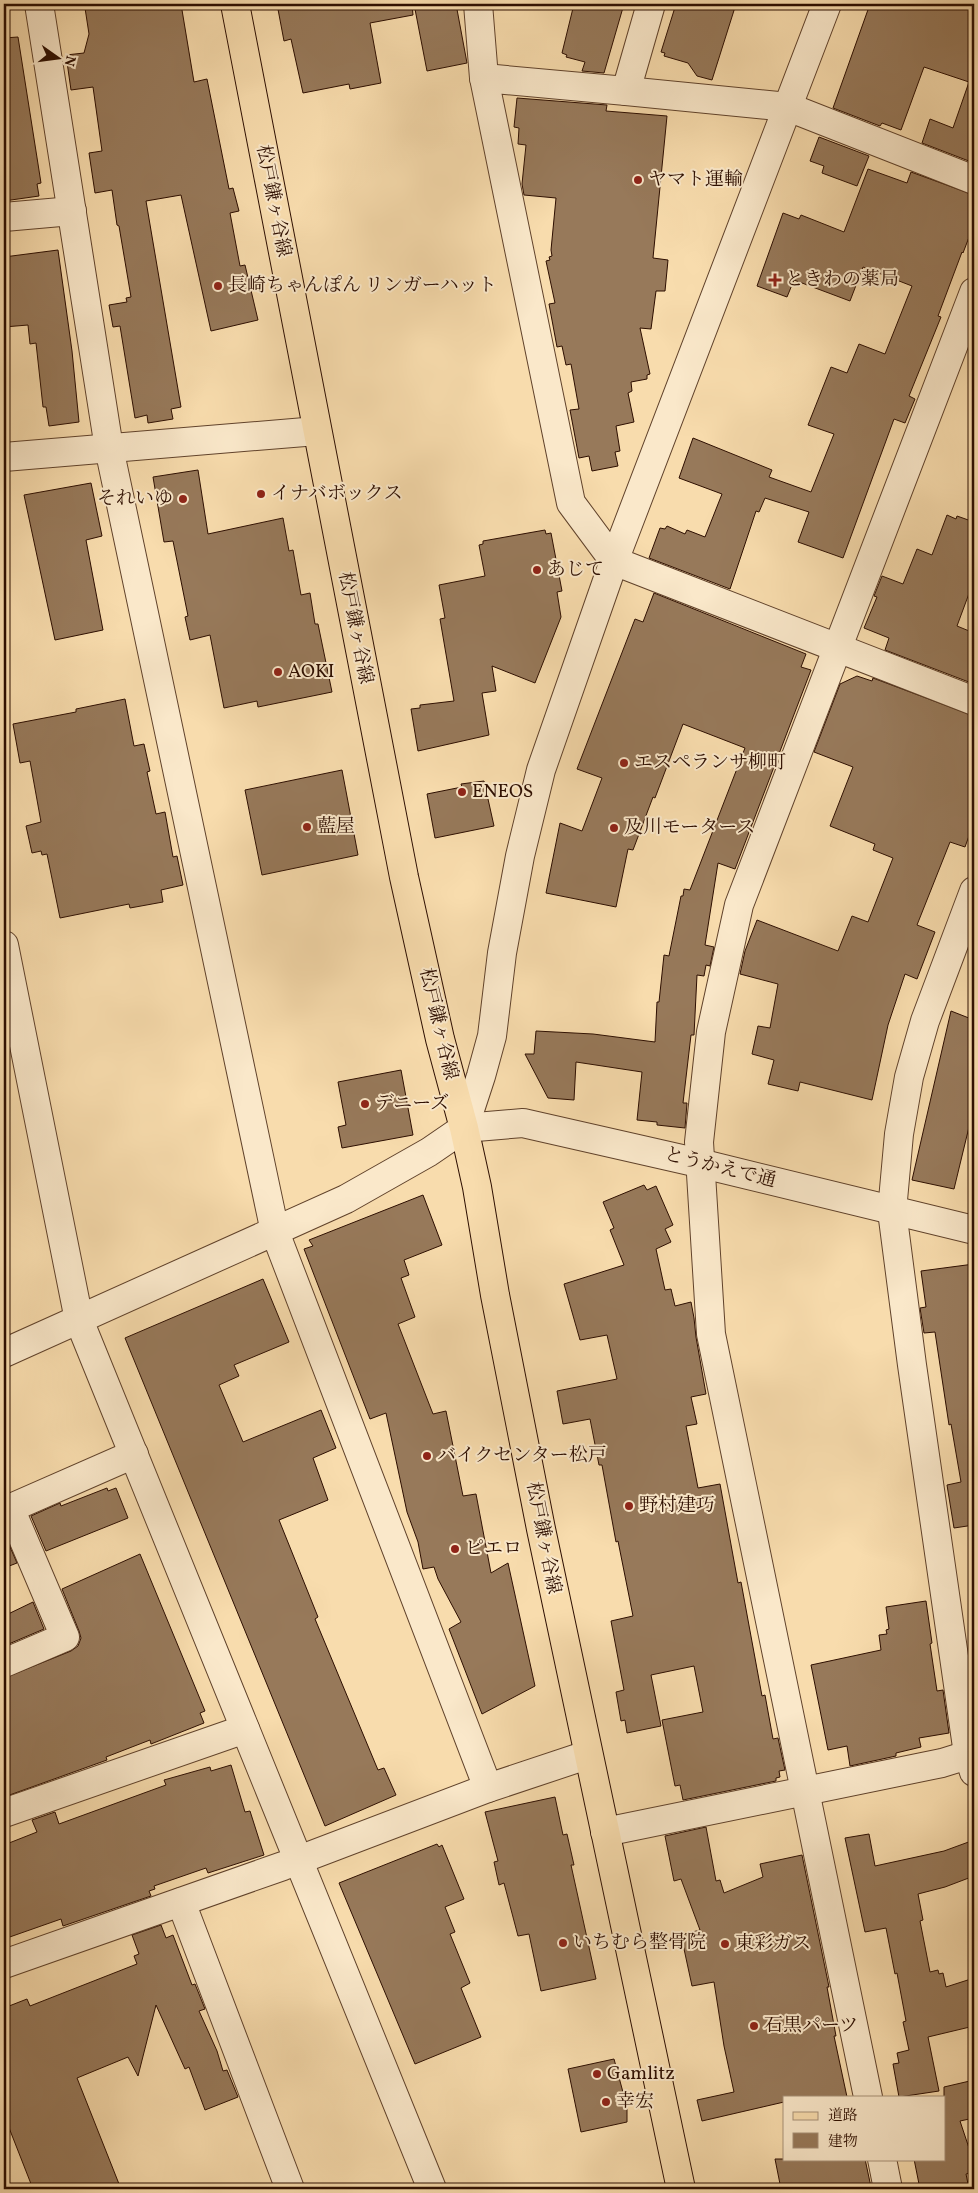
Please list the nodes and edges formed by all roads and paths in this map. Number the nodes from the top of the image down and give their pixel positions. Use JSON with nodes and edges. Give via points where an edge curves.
{"nodes":[{"id":1,"x":39,"y":4,"type":"edge"},
{"id":2,"x":235,"y":4,"type":"edge"},
{"id":3,"x":478,"y":4,"type":"edge"},
{"id":4,"x":651,"y":4,"type":"edge"},
{"id":5,"x":827,"y":4,"type":"edge"},
{"id":6,"x":484,"y":78,"type":"junction"},
{"id":7,"x":626,"y":91,"type":"junction"},
{"id":8,"x":788,"y":107,"type":"junction"},
{"id":9,"x":974,"y":180,"type":"edge"},
{"id":10,"x":72,"y":211,"type":"junction"},
{"id":11,"x":4,"y":217,"type":"edge"},
{"id":12,"x":974,"y":292,"type":"edge"},
{"id":13,"x":317,"y":431,"type":"junction"},
{"id":14,"x":109,"y":448,"type":"junction"},
{"id":15,"x":4,"y":457,"type":"edge"},
{"id":16,"x":614,"y":561,"type":"junction"},
{"id":17,"x":838,"y":646,"type":"junction"},
{"id":18,"x":974,"y":700,"type":"edge"},
{"id":19,"x":974,"y":891,"type":"edge"},
{"id":20,"x":4,"y":945,"type":"edge"},
{"id":21,"x":464,"y":1128,"type":"junction"},
{"id":22,"x":699,"y":1162,"type":"junction"},
{"id":23,"x":892,"y":1211,"type":"junction"},
{"id":24,"x":974,"y":1230,"type":"edge"},
{"id":25,"x":275,"y":1232,"type":"junction"},
{"id":26,"x":79,"y":1320,"type":"junction"},
{"id":27,"x":4,"y":1353,"type":"edge"},
{"id":28,"x":134,"y":1454,"type":"junction"},
{"id":29,"x":7,"y":1509,"type":"edge"},
{"id":30,"x":4,"y":1663,"type":"edge"},
{"id":31,"x":245,"y":1729,"type":"junction"},
{"id":32,"x":587,"y":1755,"type":"junction"},
{"id":33,"x":972,"y":1760,"type":"edge"},
{"id":34,"x":488,"y":1788,"type":"junction"},
{"id":35,"x":804,"y":1791,"type":"junction"},
{"id":36,"x":4,"y":1813,"type":"edge"},
{"id":37,"x":605,"y":1832,"type":"junction"},
{"id":38,"x":299,"y":1860,"type":"junction"},
{"id":39,"x":181,"y":1902,"type":"junction"},
{"id":40,"x":4,"y":1964,"type":"edge"},
{"id":41,"x":868,"y":2096,"type":"edge"},
{"id":42,"x":882,"y":2160,"type":"edge"},
{"id":43,"x":290,"y":2189,"type":"edge"},
{"id":44,"x":432,"y":2189,"type":"edge"},
{"id":45,"x":681,"y":2189,"type":"edge"},
{"id":46,"x":888,"y":2189,"type":"edge"}],
"edges":[{"from":1,"to":10,"type":"street"},
{"from":2,"to":13,"type":"main road","name":"松戸鎌ヶ谷線"},
{"from":3,"to":6,"type":"street"},
{"from":4,"to":7,"type":"street"},
{"from":5,"to":8,"type":"street"},
{"from":6,"to":7,"type":"street"},
{"from":6,"to":16,"type":"street","via":[[571,503]]},
{"from":7,"to":8,"type":"street"},
{"from":8,"to":9,"type":"street"},
{"from":8,"to":16,"type":"street"},
{"from":10,"to":11,"type":"street"},
{"from":10,"to":14,"type":"street"},
{"from":12,"to":17,"type":"street"},
{"from":13,"to":14,"type":"street"},
{"from":13,"to":21,"type":"main road","name":"松戸鎌ヶ谷線","via":[[404,877],[440,1039]]},
{"from":14,"to":15,"type":"street"},
{"from":14,"to":25,"type":"street"},
{"from":16,"to":17,"type":"street"},
{"from":16,"to":21,"type":"street","via":[[540,770],[502,953],[492,1036]]},
{"from":17,"to":18,"type":"street"},
{"from":17,"to":22,"type":"street","via":[[739,905],[710,1032]]},
{"from":19,"to":23,"type":"street","via":[[925,1021],[909,1077],[898,1134]]},
{"from":20,"to":26,"type":"street"},
{"from":21,"to":22,"type":"street","name":"とうかえで通","via":[[523,1123]]},
{"from":21,"to":25,"type":"street","via":[[429,1152],[346,1199]]},
{"from":21,"to":32,"type":"main road","name":"松戸鎌ヶ谷線","via":[[496,1305]]},
{"from":22,"to":23,"type":"street","name":"とうかえで通"},
{"from":22,"to":35,"type":"street","via":[[711,1334]]},
{"from":23,"to":24,"type":"street","name":"とうかえで通"},
{"from":23,"to":33,"type":"street","via":[[912,1366]]},
{"from":25,"to":26,"type":"street"},
{"from":25,"to":34,"type":"street"},
{"from":26,"to":27,"type":"street"},
{"from":26,"to":28,"type":"street"},
{"from":28,"to":29,"type":"street"},
{"from":28,"to":31,"type":"street"},
{"from":29,"to":30,"type":"street","via":[[65,1637]]},
{"from":31,"to":36,"type":"street"},
{"from":31,"to":38,"type":"street"},
{"from":32,"to":34,"type":"street"},
{"from":32,"to":37,"type":"main road","name":"松戸鎌ヶ谷線"},
{"from":33,"to":35,"type":"street"},
{"from":34,"to":38,"type":"street"},
{"from":35,"to":37,"type":"street"},
{"from":35,"to":41,"type":"street"},
{"from":37,"to":45,"type":"main road","name":"松戸鎌ヶ谷線"},
{"from":38,"to":39,"type":"street"},
{"from":38,"to":44,"type":"street"},
{"from":39,"to":40,"type":"street"},
{"from":39,"to":43,"type":"street"},
{"from":42,"to":46,"type":"street"}]}
